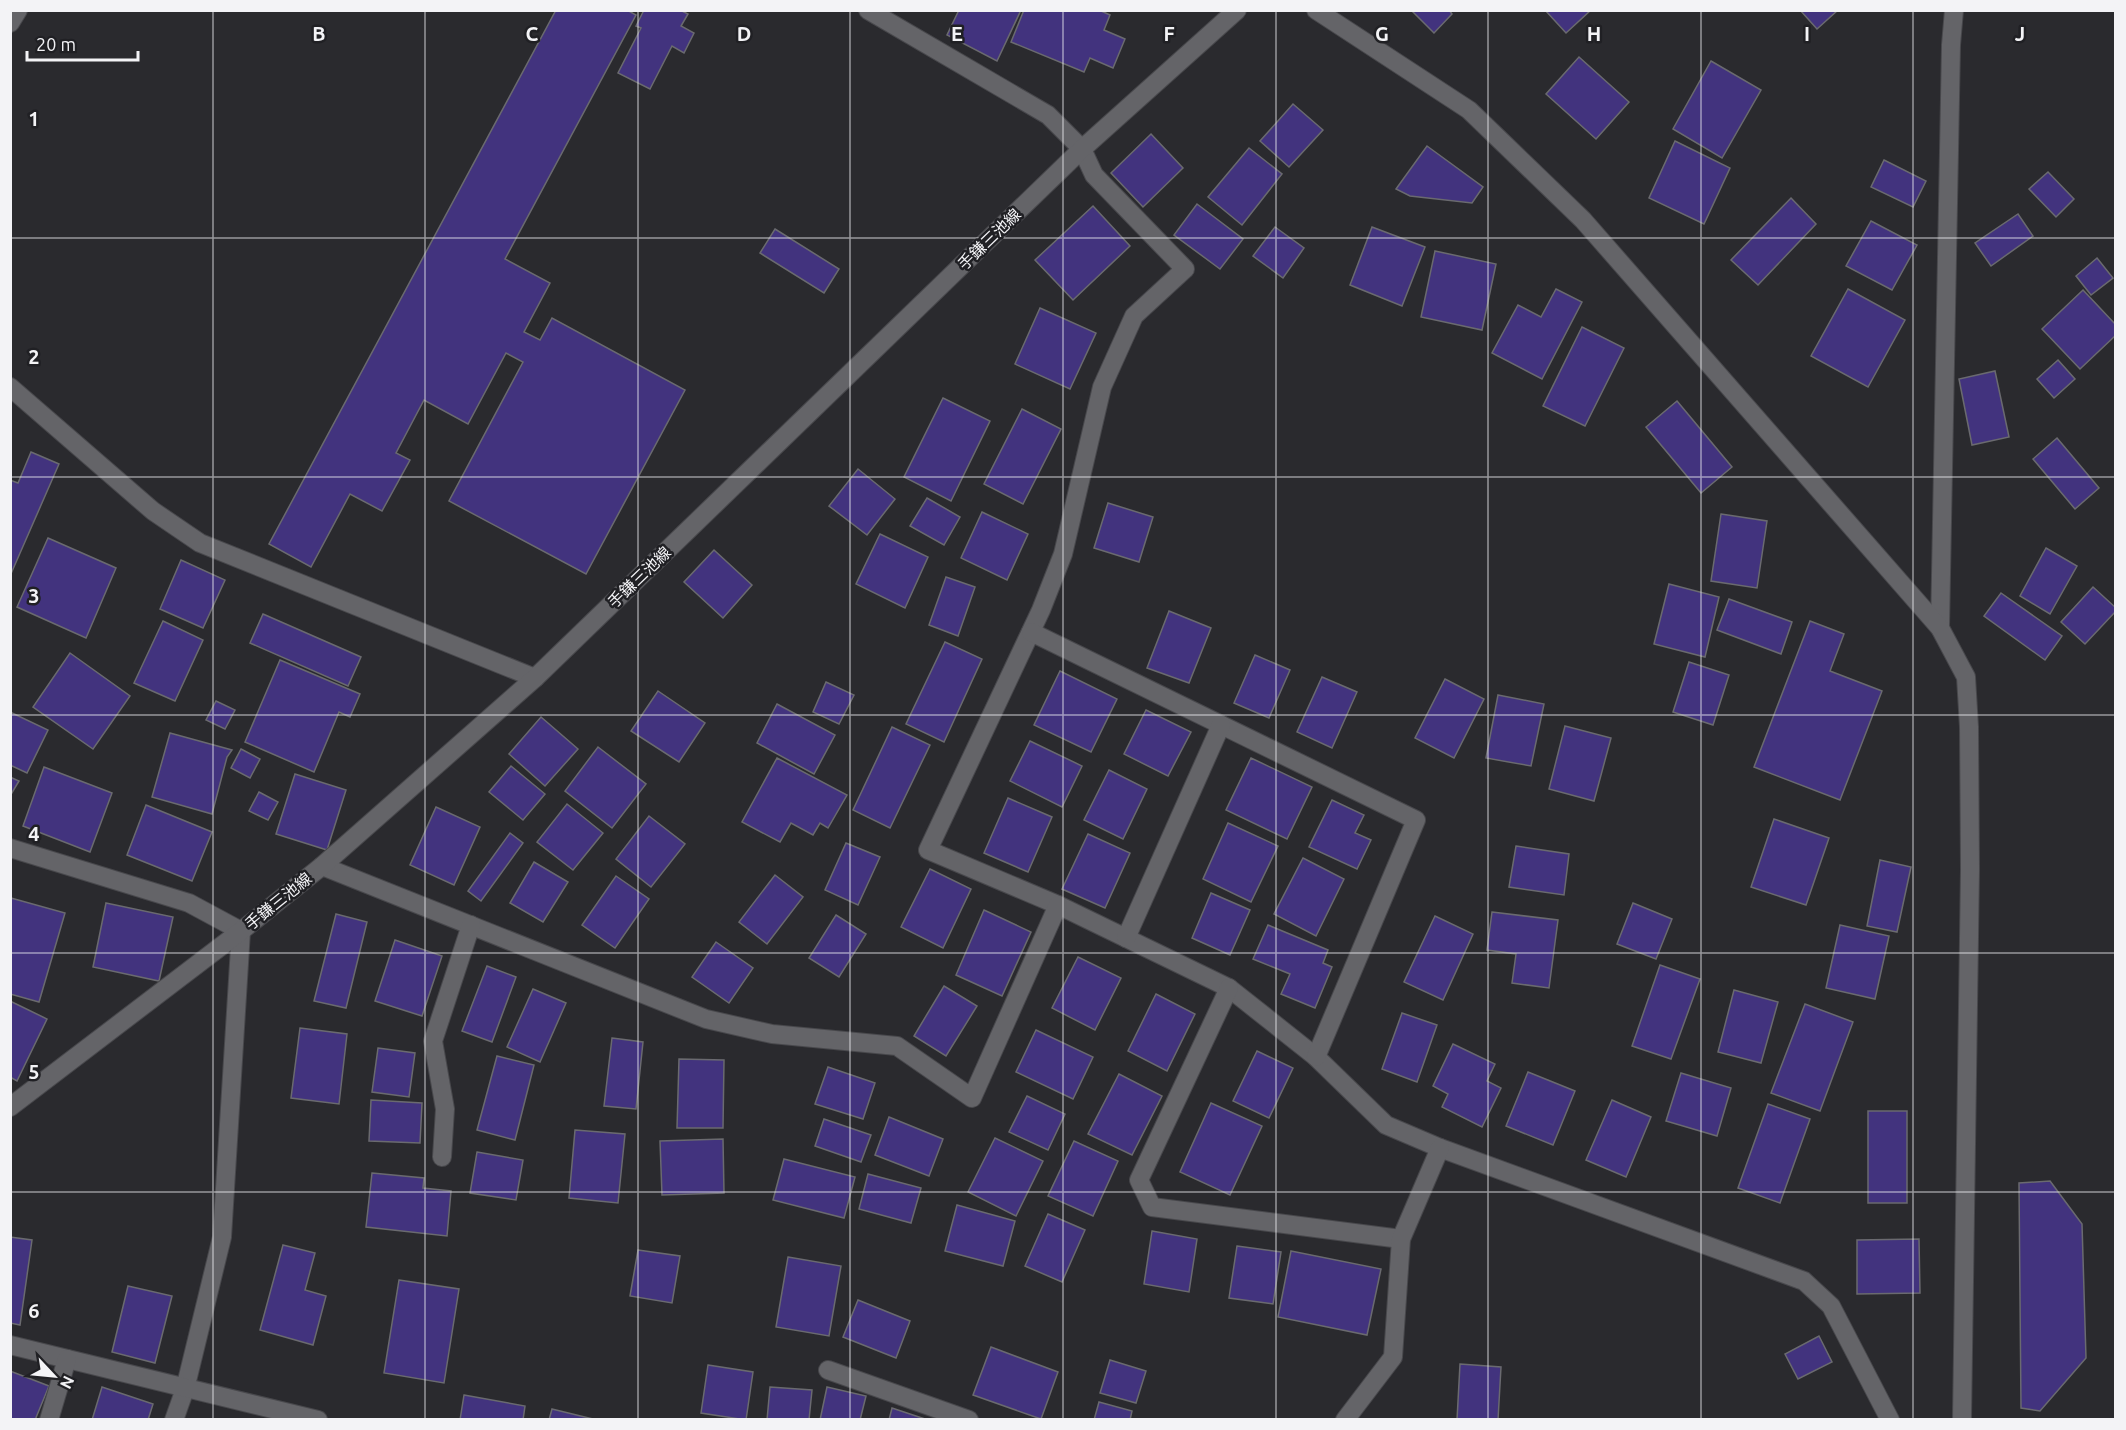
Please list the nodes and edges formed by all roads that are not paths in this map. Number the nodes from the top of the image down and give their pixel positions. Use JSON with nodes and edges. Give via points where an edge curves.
{"nodes":[{"id":1,"x":18,"y":10,"type":"edge"},
{"id":2,"x":868,"y":10,"type":"edge"},
{"id":3,"x":1237,"y":10,"type":"edge"},
{"id":4,"x":1316,"y":10,"type":"edge"},
{"id":5,"x":1954,"y":10,"type":"edge"},
{"id":6,"x":10,"y":23,"type":"edge"},
{"id":7,"x":1082,"y":149,"type":"junction"},
{"id":8,"x":10,"y":387,"type":"edge"},
{"id":9,"x":1940,"y":628,"type":"junction"},
{"id":10,"x":1031,"y":632,"type":"junction"},
{"id":11,"x":535,"y":678,"type":"junction"},
{"id":12,"x":1221,"y":725,"type":"junction"},
{"id":13,"x":10,"y":848,"type":"edge"},
{"id":14,"x":322,"y":866,"type":"junction"},
{"id":15,"x":1058,"y":905,"type":"junction"},
{"id":16,"x":471,"y":925,"type":"junction"},
{"id":17,"x":241,"y":931,"type":"junction"},
{"id":18,"x":1126,"y":938,"type":"junction"},
{"id":19,"x":1229,"y":988,"type":"junction"},
{"id":20,"x":1316,"y":1057,"type":"junction"},
{"id":21,"x":10,"y":1107,"type":"edge"},
{"id":22,"x":1440,"y":1148,"type":"junction"},
{"id":23,"x":442,"y":1157,"type":"dead end"},
{"id":24,"x":1401,"y":1239,"type":"junction"},
{"id":25,"x":10,"y":1345,"type":"edge"},
{"id":26,"x":67,"y":1359,"type":"junction"},
{"id":27,"x":828,"y":1370,"type":"dead end"},
{"id":28,"x":185,"y":1389,"type":"junction"},
{"id":29,"x":49,"y":1419,"type":"edge"},
{"id":30,"x":174,"y":1419,"type":"edge"},
{"id":31,"x":318,"y":1419,"type":"edge"},
{"id":32,"x":969,"y":1419,"type":"edge"},
{"id":33,"x":1345,"y":1419,"type":"edge"},
{"id":34,"x":1890,"y":1419,"type":"edge"},
{"id":35,"x":1962,"y":1419,"type":"edge"}],
"edges":[{"from":1,"to":6,"type":"street"},
{"from":2,"to":7,"type":"street","via":[[1048,115]]},
{"from":3,"to":7,"type":"street","name":"手鎌三池線"},
{"from":4,"to":9,"type":"street","via":[[1469,110],[1583,220]]},
{"from":5,"to":9,"type":"street"},
{"from":7,"to":10,"type":"street","via":[[1094,175],[1185,269],[1134,316],[1101,387],[1063,554]]},
{"from":7,"to":11,"type":"street","name":"手鎌三池線"},
{"from":8,"to":11,"type":"street","via":[[153,511],[200,543]]},
{"from":9,"to":35,"type":"street","via":[[1966,677],[1969,727]]},
{"from":10,"to":12,"type":"street"},
{"from":10,"to":15,"type":"street","via":[[928,850]]},
{"from":11,"to":14,"type":"street","name":"手鎌三池線"},
{"from":12,"to":18,"type":"street"},
{"from":12,"to":20,"type":"street","via":[[1416,820]]},
{"from":13,"to":17,"type":"street","via":[[189,903]]},
{"from":14,"to":16,"type":"street"},
{"from":14,"to":17,"type":"street","name":"手鎌三池線"},
{"from":15,"to":16,"type":"street","via":[[972,1098],[897,1046],[772,1034],[706,1019]]},
{"from":15,"to":18,"type":"street"},
{"from":16,"to":23,"type":"street","via":[[433,1041],[445,1109]]},
{"from":17,"to":21,"type":"street","name":"手鎌三池線"},
{"from":17,"to":28,"type":"street","via":[[222,1237]]},
{"from":18,"to":19,"type":"street"},
{"from":19,"to":20,"type":"street"},
{"from":19,"to":24,"type":"street","via":[[1139,1180],[1152,1207]]},
{"from":20,"to":22,"type":"street","via":[[1386,1125]]},
{"from":22,"to":24,"type":"street"},
{"from":22,"to":34,"type":"street","via":[[1804,1281],[1831,1306]]},
{"from":24,"to":33,"type":"street","via":[[1393,1357]]},
{"from":25,"to":26,"type":"street"},
{"from":26,"to":28,"type":"street"},
{"from":26,"to":29,"type":"street"},
{"from":27,"to":32,"type":"street"},
{"from":28,"to":30,"type":"street"},
{"from":28,"to":31,"type":"street"}]}
